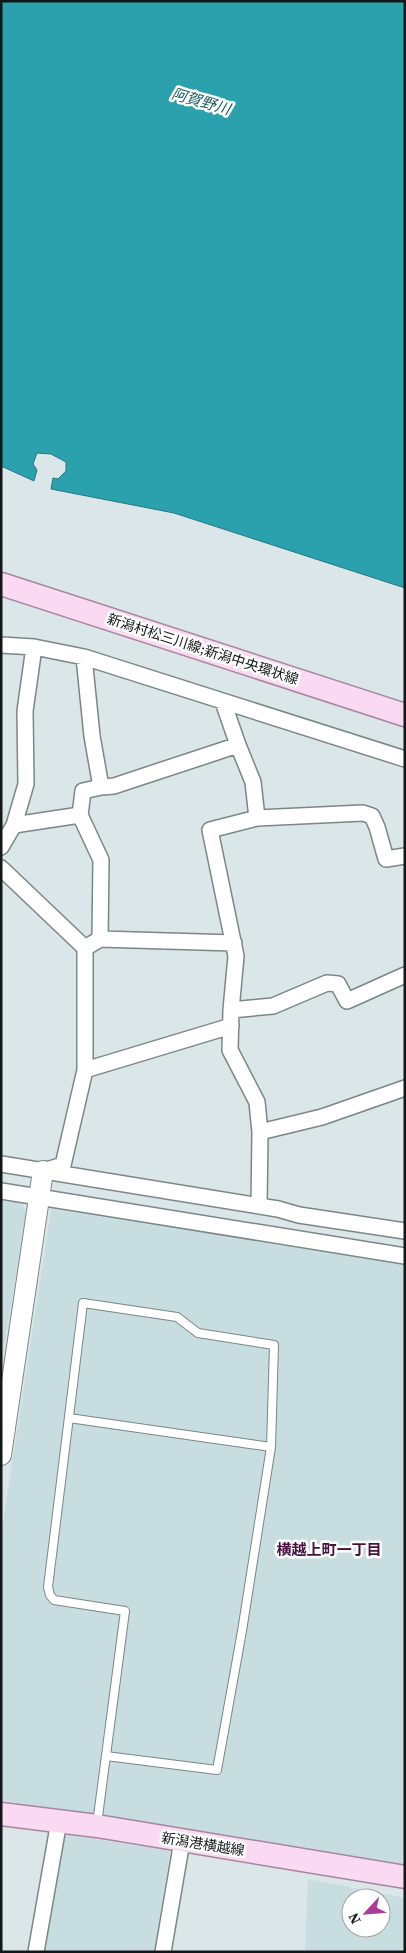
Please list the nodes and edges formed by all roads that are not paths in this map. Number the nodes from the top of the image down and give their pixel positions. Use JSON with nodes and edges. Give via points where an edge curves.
{"nodes":[{"id":1,"x":1,"y":584,"type":"edge"},
{"id":2,"x":1,"y":645,"type":"edge"},
{"id":3,"x":34,"y":647,"type":"junction"},
{"id":4,"x":84,"y":657,"type":"junction"},
{"id":5,"x":223,"y":702,"type":"junction"},
{"id":6,"x":405,"y":715,"type":"edge"},
{"id":7,"x":238,"y":745,"type":"junction"},
{"id":8,"x":405,"y":759,"type":"edge"},
{"id":9,"x":101,"y":787,"type":"junction"},
{"id":10,"x":80,"y":815,"type":"junction"},
{"id":11,"x":257,"y":818,"type":"junction"},
{"id":12,"x":14,"y":825,"type":"junction"},
{"id":13,"x":1,"y":847,"type":"edge"},
{"id":14,"x":405,"y":856,"type":"edge"},
{"id":15,"x":1,"y":868,"type":"edge"},
{"id":16,"x":100,"y":939,"type":"junction"},
{"id":17,"x":234,"y":942,"type":"junction"},
{"id":18,"x":85,"y":948,"type":"junction"},
{"id":19,"x":405,"y":975,"type":"edge"},
{"id":20,"x":231,"y":1010,"type":"junction"},
{"id":21,"x":230,"y":1026,"type":"junction"},
{"id":22,"x":85,"y":1070,"type":"junction"},
{"id":23,"x":405,"y":1088,"type":"edge"},
{"id":24,"x":260,"y":1132,"type":"junction"},
{"id":25,"x":1,"y":1164,"type":"edge"},
{"id":26,"x":43,"y":1171,"type":"junction"},
{"id":27,"x":1,"y":1191,"type":"edge"},
{"id":28,"x":38,"y":1196,"type":"junction"},
{"id":29,"x":259,"y":1206,"type":"junction"},
{"id":30,"x":405,"y":1230,"type":"edge"},
{"id":31,"x":405,"y":1256,"type":"edge"},
{"id":32,"x":69,"y":1418,"type":"junction"},
{"id":33,"x":270,"y":1447,"type":"junction"},
{"id":34,"x":1,"y":1455,"type":"edge"},
{"id":35,"x":106,"y":1756,"type":"junction"},
{"id":36,"x":1,"y":1814,"type":"edge"},
{"id":37,"x":59,"y":1821,"type":"junction"},
{"id":38,"x":96,"y":1826,"type":"junction"},
{"id":39,"x":182,"y":1840,"type":"junction"},
{"id":40,"x":405,"y":1877,"type":"edge"},
{"id":41,"x":36,"y":1952,"type":"edge"},
{"id":42,"x":163,"y":1952,"type":"edge"}],
"edges":[{"from":1,"to":6,"type":"main road","name":"新潟村松三川線;新潟中央環状線"},
{"from":2,"to":3,"type":"street"},
{"from":3,"to":4,"type":"street"},
{"from":3,"to":12,"type":"street","via":[[26,711],[26,784]]},
{"from":4,"to":5,"type":"street"},
{"from":4,"to":9,"type":"street"},
{"from":5,"to":7,"type":"street"},
{"from":5,"to":8,"type":"street"},
{"from":7,"to":9,"type":"street","via":[[114,786]]},
{"from":7,"to":11,"type":"street","via":[[253,782]]},
{"from":9,"to":10,"type":"street","via":[[84,791]]},
{"from":10,"to":12,"type":"street"},
{"from":10,"to":16,"type":"street","via":[[101,860]]},
{"from":11,"to":14,"type":"street","via":[[372,816],[386,859]]},
{"from":11,"to":17,"type":"street","via":[[210,830]]},
{"from":12,"to":13,"type":"street"},
{"from":15,"to":18,"type":"street"},
{"from":16,"to":17,"type":"street"},
{"from":16,"to":18,"type":"street"},
{"from":17,"to":20,"type":"street","via":[[236,956]]},
{"from":18,"to":22,"type":"street"},
{"from":19,"to":20,"type":"street","via":[[347,1002],[338,984],[326,983],[273,1006]]},
{"from":20,"to":21,"type":"street"},
{"from":21,"to":22,"type":"street"},
{"from":21,"to":24,"type":"street","via":[[230,1050],[257,1102]]},
{"from":22,"to":26,"type":"street","via":[[63,1165]]},
{"from":23,"to":24,"type":"street","via":[[322,1117]]},
{"from":24,"to":29,"type":"street"},
{"from":25,"to":26,"type":"street"},
{"from":26,"to":28,"type":"street"},
{"from":26,"to":29,"type":"street"},
{"from":27,"to":28,"type":"street"},
{"from":28,"to":31,"type":"street"},
{"from":28,"to":34,"type":"street"},
{"from":29,"to":30,"type":"street"},
{"from":32,"to":33,"type":"lane"},
{"from":32,"to":33,"type":"lane","via":[[83,1303],[177,1317],[198,1333],[274,1345]]},
{"from":32,"to":35,"type":"lane","via":[[48,1587],[54,1600],[125,1611]]},
{"from":33,"to":35,"type":"lane","via":[[217,1770]]},
{"from":35,"to":38,"type":"lane"},
{"from":36,"to":37,"type":"main road","name":"新潟港横越線"},
{"from":37,"to":38,"type":"main road","name":"新潟港横越線"},
{"from":37,"to":41,"type":"street"},
{"from":38,"to":39,"type":"main road","name":"新潟港横越線"},
{"from":39,"to":40,"type":"main road","name":"新潟港横越線"},
{"from":39,"to":42,"type":"street"}]}
